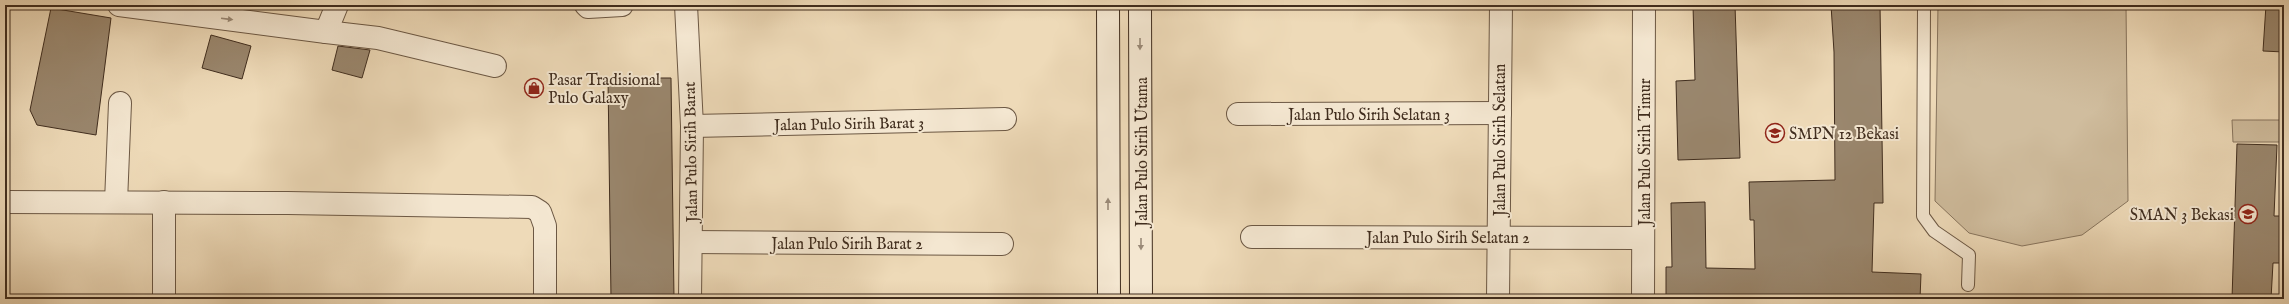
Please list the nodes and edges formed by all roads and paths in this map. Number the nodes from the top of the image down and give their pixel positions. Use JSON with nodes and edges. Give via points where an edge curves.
{"nodes":[{"id":1,"x":119,"y":5,"type":"edge"},
{"id":2,"x":337,"y":5,"type":"edge"},
{"id":3,"x":586,"y":5,"type":"edge"},
{"id":4,"x":622,"y":5,"type":"edge"},
{"id":5,"x":686,"y":5,"type":"edge"},
{"id":6,"x":1108,"y":5,"type":"edge"},
{"id":7,"x":1140,"y":5,"type":"edge"},
{"id":8,"x":1501,"y":5,"type":"edge"},
{"id":9,"x":1644,"y":5,"type":"edge"},
{"id":10,"x":1924,"y":5,"type":"edge"},
{"id":11,"x":326,"y":32,"type":"junction"},
{"id":12,"x":496,"y":66,"type":"dead end"},
{"id":13,"x":120,"y":103,"type":"dead end"},
{"id":14,"x":1500,"y":113,"type":"junction"},
{"id":15,"x":1238,"y":114,"type":"dead end"},
{"id":16,"x":1005,"y":119,"type":"dead end"},
{"id":17,"x":692,"y":126,"type":"junction"},
{"id":18,"x":5,"y":202,"type":"edge"},
{"id":19,"x":116,"y":202,"type":"junction"},
{"id":20,"x":164,"y":202,"type":"junction"},
{"id":21,"x":1252,"y":237,"type":"dead end"},
{"id":22,"x":1499,"y":237,"type":"junction"},
{"id":23,"x":1643,"y":238,"type":"junction"},
{"id":24,"x":691,"y":242,"type":"junction"},
{"id":25,"x":1002,"y":244,"type":"dead end"},
{"id":26,"x":1968,"y":285,"type":"dead end"},
{"id":27,"x":164,"y":299,"type":"edge"},
{"id":28,"x":545,"y":299,"type":"edge"},
{"id":29,"x":690,"y":299,"type":"edge"},
{"id":30,"x":1108,"y":299,"type":"edge"},
{"id":31,"x":1141,"y":299,"type":"edge"},
{"id":32,"x":1498,"y":299,"type":"edge"},
{"id":33,"x":1643,"y":299,"type":"edge"}],
"edges":[{"from":1,"to":11,"type":"street","one_way":true},
{"from":2,"to":11,"type":"street"},
{"from":3,"to":4,"type":"street"},
{"from":5,"to":17,"type":"street","name":"Jalan Pulo Sirih Barat"},
{"from":30,"to":6,"type":"street","name":"Jalan Pulo Sirih Utama","one_way":true},
{"from":7,"to":31,"type":"street","name":"Jalan Pulo Sirih Utama","one_way":true},
{"from":8,"to":14,"type":"street","name":"Jalan Pulo Sirih Selatan"},
{"from":9,"to":23,"type":"street","name":"Jalan Pulo Sirih Timur"},
{"from":10,"to":26,"type":"lane","via":[[1923,216],[1934,231],[1969,255]]},
{"from":11,"to":12,"type":"street","via":[[378,38]]},
{"from":13,"to":19,"type":"street"},
{"from":14,"to":15,"type":"street","name":"Jalan Pulo Sirih Selatan 3"},
{"from":14,"to":22,"type":"street","name":"Jalan Pulo Sirih Selatan"},
{"from":16,"to":17,"type":"street","name":"Jalan Pulo Sirih Barat 3"},
{"from":17,"to":24,"type":"street","name":"Jalan Pulo Sirih Barat"},
{"from":18,"to":19,"type":"street"},
{"from":19,"to":20,"type":"street"},
{"from":20,"to":27,"type":"street"},
{"from":20,"to":28,"type":"street","via":[[532,207],[540,212],[545,226]]},
{"from":21,"to":22,"type":"street","name":"Jalan Pulo Sirih Selatan 2"},
{"from":22,"to":23,"type":"street","name":"Jalan Pulo Sirih Selatan 2"},
{"from":22,"to":32,"type":"street","name":"Jalan Pulo Sirih Selatan"},
{"from":23,"to":33,"type":"street","name":"Jalan Pulo Sirih Timur"},
{"from":24,"to":25,"type":"street","name":"Jalan Pulo Sirih Barat 2"},
{"from":24,"to":29,"type":"street","name":"Jalan Pulo Sirih Barat"}]}
